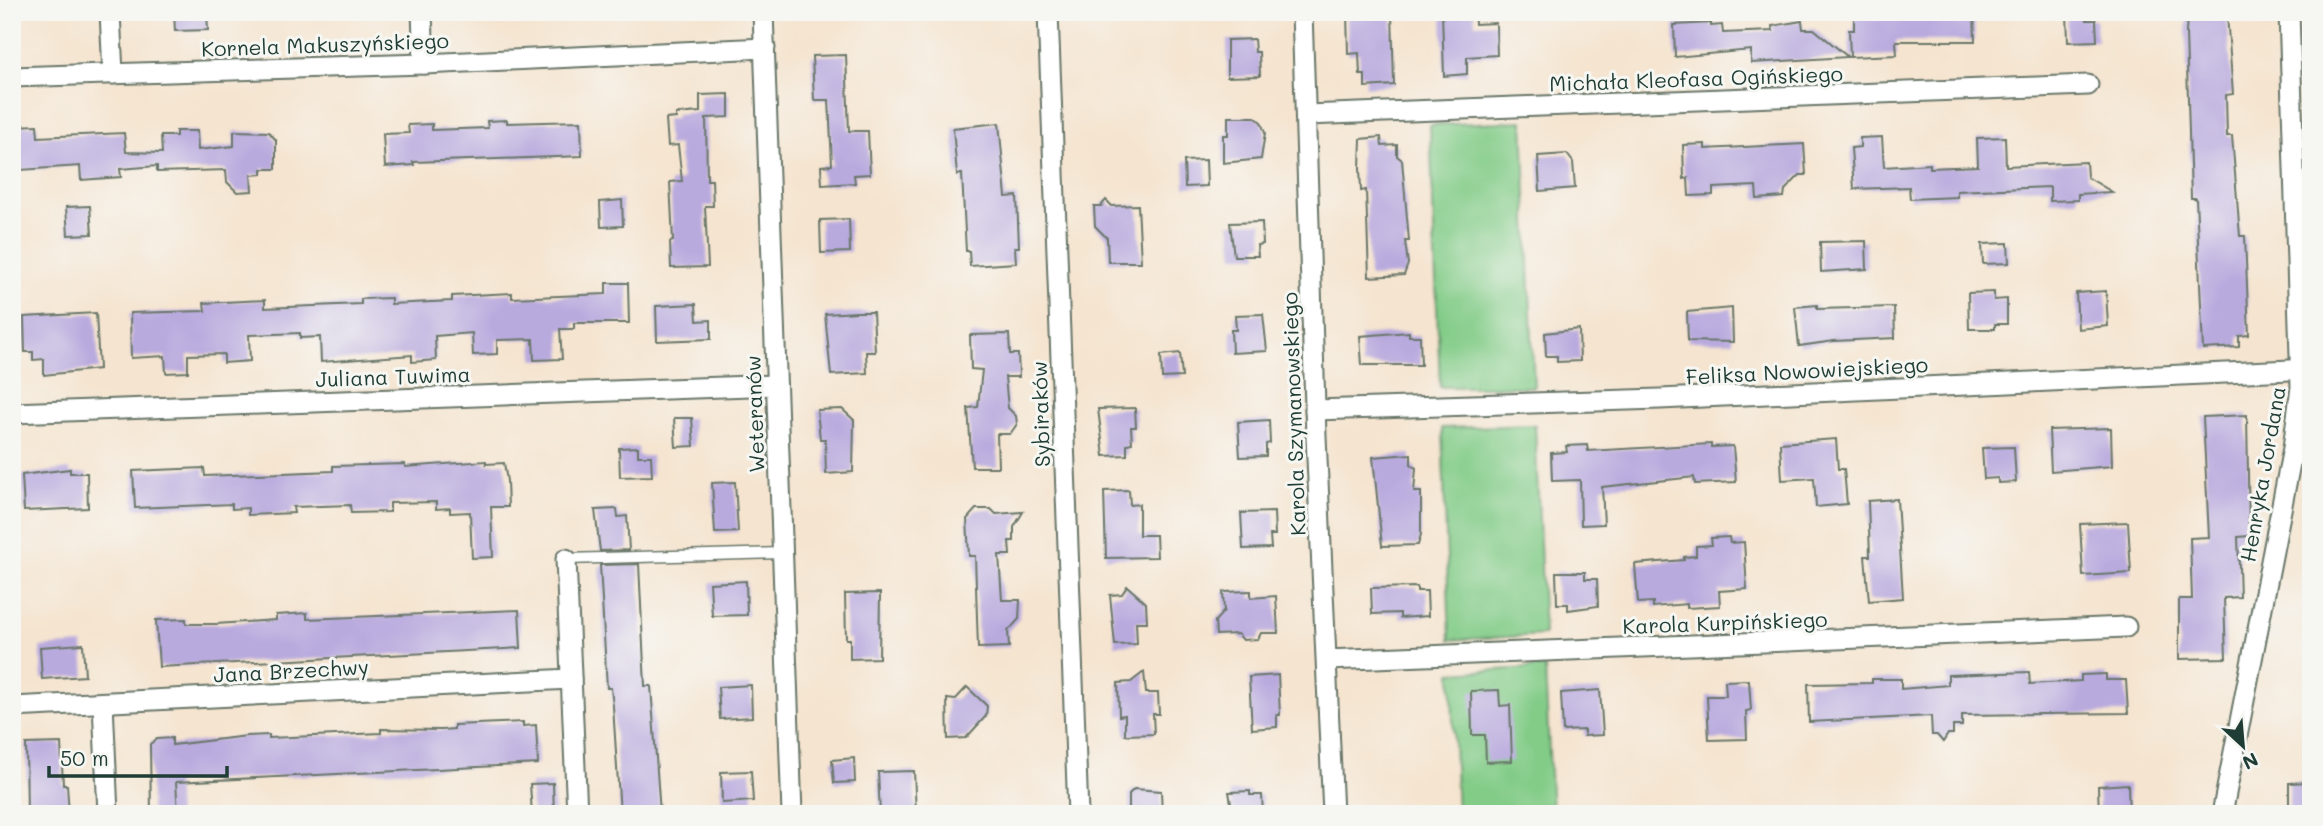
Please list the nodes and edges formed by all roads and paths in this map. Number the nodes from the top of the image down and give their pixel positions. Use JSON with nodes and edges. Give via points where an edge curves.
{"nodes":[{"id":1,"x":110,"y":12,"type":"edge"},
{"id":2,"x":422,"y":12,"type":"edge"},
{"id":3,"x":763,"y":12,"type":"edge"},
{"id":4,"x":1048,"y":12,"type":"edge"},
{"id":5,"x":1302,"y":12,"type":"edge"},
{"id":6,"x":2289,"y":12,"type":"edge"},
{"id":7,"x":765,"y":48,"type":"junction"},
{"id":8,"x":424,"y":64,"type":"junction"},
{"id":9,"x":113,"y":74,"type":"junction"},
{"id":10,"x":12,"y":77,"type":"edge"},
{"id":11,"x":2088,"y":85,"type":"dead end"},
{"id":12,"x":1306,"y":115,"type":"junction"},
{"id":13,"x":2306,"y":369,"type":"edge"},
{"id":14,"x":776,"y":385,"type":"junction"},
{"id":15,"x":1315,"y":410,"type":"junction"},
{"id":16,"x":12,"y":413,"type":"edge"},
{"id":17,"x":783,"y":553,"type":"junction"},
{"id":18,"x":566,"y":559,"type":"joint"},
{"id":19,"x":2126,"y":627,"type":"dead end"},
{"id":20,"x":1327,"y":660,"type":"junction"},
{"id":21,"x":571,"y":679,"type":"junction"},
{"id":22,"x":103,"y":703,"type":"junction"},
{"id":23,"x":12,"y":706,"type":"edge"},
{"id":24,"x":108,"y":814,"type":"edge"},
{"id":25,"x":578,"y":814,"type":"edge"},
{"id":26,"x":792,"y":814,"type":"edge"},
{"id":27,"x":1078,"y":814,"type":"edge"},
{"id":28,"x":1333,"y":814,"type":"edge"},
{"id":29,"x":2221,"y":814,"type":"edge"}],
"edges":[{"from":1,"to":9,"type":"street"},
{"from":2,"to":8,"type":"street"},
{"from":3,"to":7,"type":"street","name":"Weteranów"},
{"from":4,"to":27,"type":"street","name":"Sybiraków"},
{"from":5,"to":12,"type":"street","name":"Karola Szymanowskiego"},
{"from":6,"to":13,"type":"street","name":"Henryka Jordana"},
{"from":7,"to":8,"type":"street","name":"Kornela Makuszyńskiego"},
{"from":7,"to":14,"type":"street","name":"Weteranów"},
{"from":8,"to":9,"type":"street","name":"Kornela Makuszyńskiego"},
{"from":9,"to":10,"type":"street","name":"Kornela Makuszyńskiego"},
{"from":11,"to":12,"type":"street","name":"Michała Kleofasa Ogińskiego"},
{"from":12,"to":15,"type":"street","name":"Karola Szymanowskiego"},
{"from":13,"to":15,"type":"street","name":"Feliksa Nowowiejskiego"},
{"from":13,"to":29,"type":"street","name":"Henryka Jordana"},
{"from":14,"to":16,"type":"street","name":"Juliana Tuwima"},
{"from":14,"to":17,"type":"street","name":"Weteranów"},
{"from":15,"to":20,"type":"street","name":"Karola Szymanowskiego"},
{"from":17,"to":18,"type":"lane"},
{"from":17,"to":26,"type":"street","name":"Weteranów"},
{"from":18,"to":21,"type":"street"},
{"from":19,"to":20,"type":"street","name":"Karola Kurpińskiego"},
{"from":20,"to":28,"type":"street","name":"Karola Szymanowskiego"},
{"from":21,"to":22,"type":"street","name":"Jana Brzechwy"},
{"from":21,"to":25,"type":"street"},
{"from":22,"to":23,"type":"street","name":"Jana Brzechwy"},
{"from":22,"to":24,"type":"street"}]}
